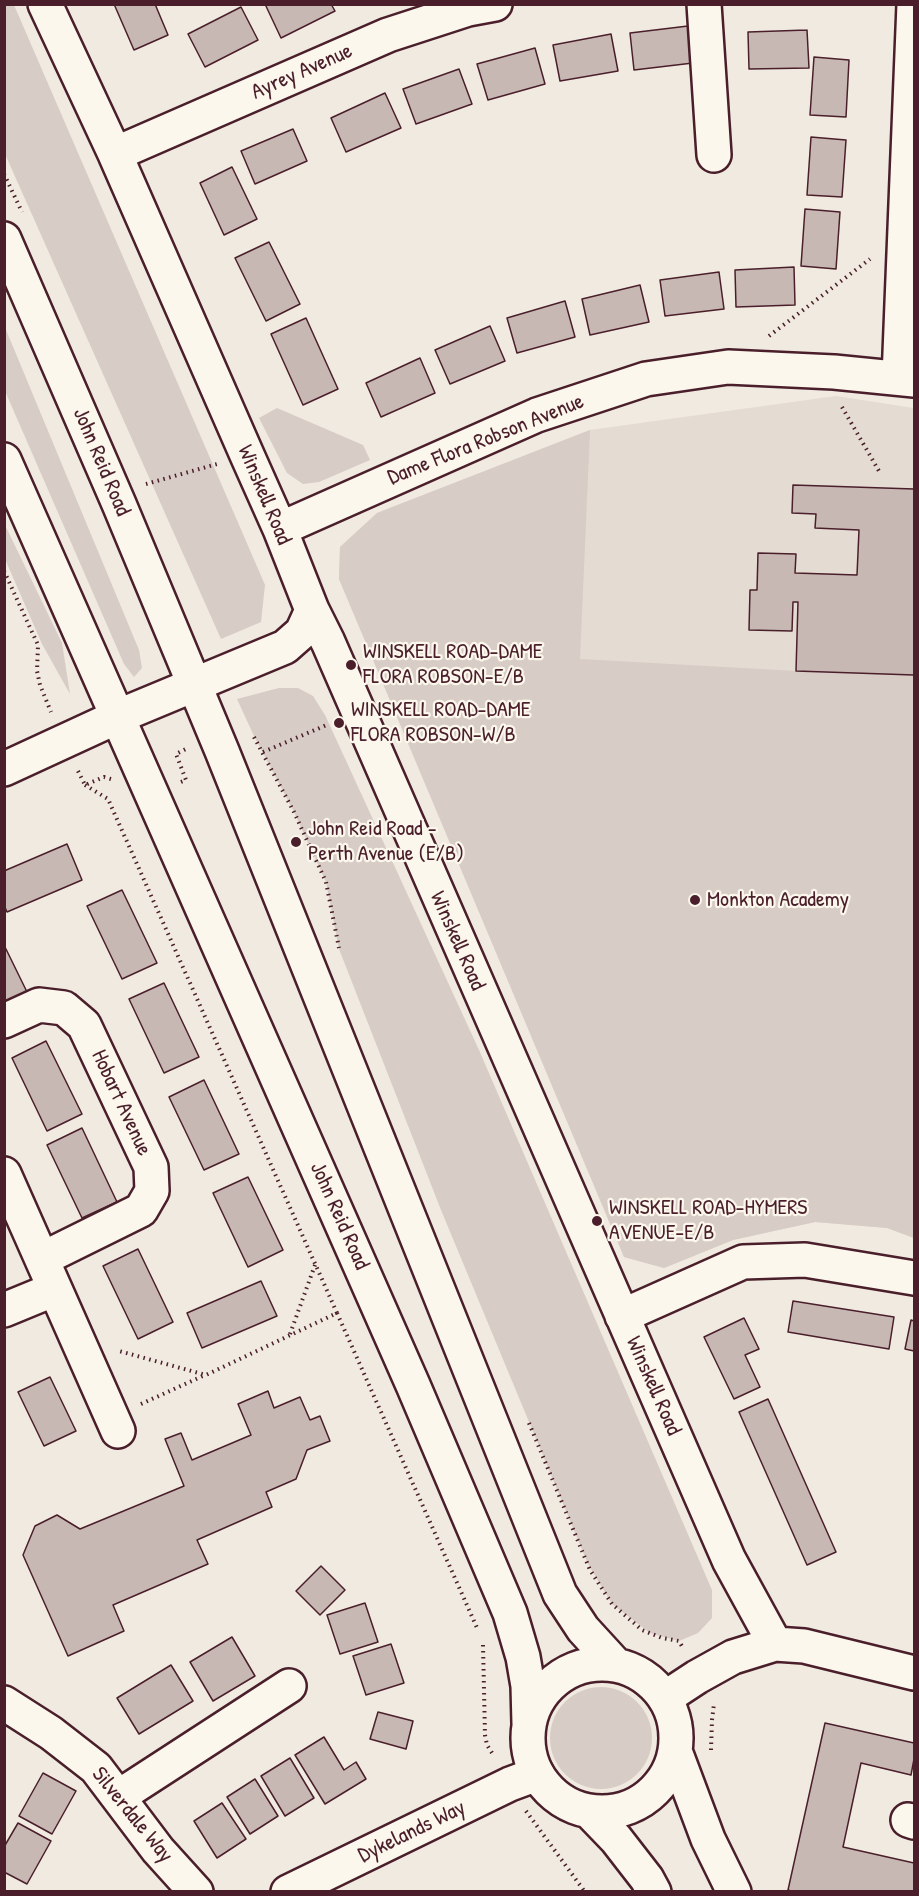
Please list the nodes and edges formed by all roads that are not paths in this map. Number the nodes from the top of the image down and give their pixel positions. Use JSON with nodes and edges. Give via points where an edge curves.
{"nodes":[{"id":1,"x":45,"y":4,"type":"edge"},
{"id":2,"x":495,"y":4,"type":"edge"},
{"id":3,"x":704,"y":4,"type":"edge"},
{"id":4,"x":914,"y":4,"type":"edge"},
{"id":5,"x":114,"y":154,"type":"junction"},
{"id":6,"x":714,"y":155,"type":"dead end"},
{"id":7,"x":910,"y":233,"type":"edge"},
{"id":8,"x":4,"y":239,"type":"edge"},
{"id":9,"x":907,"y":379,"type":"edge"},
{"id":10,"x":4,"y":460,"type":"edge"},
{"id":11,"x":280,"y":529,"type":"junction"},
{"id":12,"x":312,"y":610,"type":"junction"},
{"id":13,"x":194,"y":685,"type":"junction"},
{"id":14,"x":118,"y":716,"type":"junction"},
{"id":15,"x":4,"y":769,"type":"edge"},
{"id":16,"x":4,"y":1021,"type":"edge"},
{"id":17,"x":4,"y":1174,"type":"edge"},
{"id":18,"x":42,"y":1259,"type":"junction"},
{"id":19,"x":915,"y":1278,"type":"edge"},
{"id":20,"x":55,"y":1288,"type":"junction"},
{"id":21,"x":4,"y":1310,"type":"edge"},
{"id":22,"x":622,"y":1316,"type":"junction"},
{"id":23,"x":115,"y":1424,"type":"road end"},
{"id":24,"x":775,"y":1644,"type":"junction"},
{"id":25,"x":616,"y":1665,"type":"junction"},
{"id":26,"x":915,"y":1673,"type":"edge"},
{"id":27,"x":289,"y":1686,"type":"dead end"},
{"id":28,"x":665,"y":1698,"type":"junction"},
{"id":29,"x":4,"y":1703,"type":"edge"},
{"id":30,"x":529,"y":1724,"type":"junction"},
{"id":31,"x":675,"y":1751,"type":"junction"},
{"id":32,"x":524,"y":1779,"type":"junction"},
{"id":33,"x":118,"y":1797,"type":"junction"},
{"id":34,"x":590,"y":1812,"type":"junction"},
{"id":35,"x":196,"y":1892,"type":"edge"},
{"id":36,"x":288,"y":1892,"type":"edge"},
{"id":37,"x":654,"y":1892,"type":"edge"},
{"id":38,"x":734,"y":1892,"type":"edge"}],
"edges":[{"from":1,"to":5,"type":"main road","name":"Winskell Road"},
{"from":2,"to":5,"type":"main road","name":"Ayrey Avenue","via":[[388,35]]},
{"from":3,"to":6,"type":"main road"},
{"from":4,"to":7,"type":"main road"},
{"from":5,"to":11,"type":"main road","name":"Winskell Road"},
{"from":7,"to":9,"type":"main road"},
{"from":8,"to":13,"type":"main road","name":"John Reid Road"},
{"from":9,"to":11,"type":"main road","name":"Dame Flora Robson Avenue","via":[[728,367],[646,379],[537,415]]},
{"from":10,"to":14,"type":"main road","name":"John Reid Road"},
{"from":11,"to":12,"type":"main road","name":"Winskell Road"},
{"from":12,"to":13,"type":"main road","via":[[302,632],[285,647]]},
{"from":12,"to":22,"type":"main road","name":"Winskell Road"},
{"from":13,"to":14,"type":"main road"},
{"from":13,"to":25,"type":"main road","name":"John Reid Road","via":[[560,1594],[583,1629]]},
{"from":14,"to":15,"type":"main road"},
{"from":14,"to":30,"type":"main road","name":"John Reid Road","via":[[510,1614],[528,1686]]},
{"from":16,"to":18,"type":"main road","name":"Hobart Avenue","via":[[39,1005],[64,1008],[84,1025],[151,1167],[152,1191],[141,1210]]},
{"from":17,"to":18,"type":"main road"},
{"from":18,"to":20,"type":"main road"},
{"from":19,"to":22,"type":"main road","via":[[805,1260],[743,1262]]},
{"from":20,"to":21,"type":"main road"},
{"from":20,"to":23,"type":"main road"},
{"from":22,"to":24,"type":"main road","name":"Winskell Road","via":[[729,1560]]},
{"from":24,"to":26,"type":"main road","via":[[804,1646]]},
{"from":24,"to":28,"type":"main road","via":[[733,1657]]},
{"from":25,"to":28,"type":"main road","via":[[652,1683]]},
{"from":25,"to":30,"type":"main road","via":[[593,1664],[571,1671],[551,1684],[537,1702]]},
{"from":27,"to":33,"type":"main road"},
{"from":28,"to":31,"type":"main road","via":[[673,1715]]},
{"from":29,"to":33,"type":"main road","name":"Silverdale Way","via":[[96,1768]]},
{"from":30,"to":32,"type":"main road","via":[[530,1758]]},
{"from":31,"to":34,"type":"main road","via":[[668,1773],[645,1798],[614,1812]]},
{"from":31,"to":38,"type":"main road","via":[[708,1839]]},
{"from":32,"to":34,"type":"main road","via":[[569,1805]]},
{"from":32,"to":36,"type":"main road","name":"Dykelands Way"},
{"from":33,"to":35,"type":"main road","name":"Silverdale Way"},
{"from":34,"to":37,"type":"main road","via":[[616,1839]]}]}
